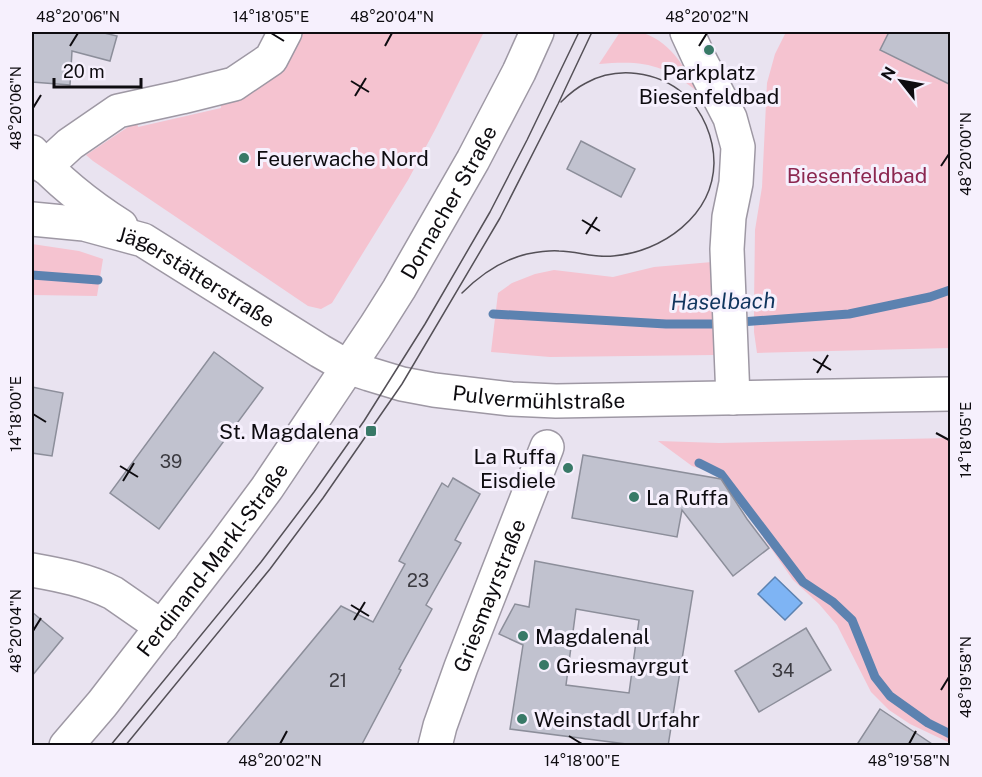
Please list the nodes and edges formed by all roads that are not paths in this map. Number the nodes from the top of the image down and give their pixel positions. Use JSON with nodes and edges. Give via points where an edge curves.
{"nodes":[{"id":1,"x":285,"y":32,"type":"edge"},
{"id":2,"x":537,"y":32,"type":"edge"},
{"id":3,"x":687,"y":32,"type":"edge"},
{"id":4,"x":38,"y":160,"type":"edge"},
{"id":5,"x":32,"y":219,"type":"edge"},
{"id":6,"x":143,"y":240,"type":"junction"},
{"id":7,"x":348,"y":366,"type":"junction"},
{"id":8,"x":951,"y":394,"type":"edge"},
{"id":9,"x":732,"y":398,"type":"junction"},
{"id":10,"x":548,"y":447,"type":"dead end"},
{"id":11,"x":32,"y":570,"type":"edge"},
{"id":12,"x":162,"y":627,"type":"junction"},
{"id":13,"x":66,"y":746,"type":"edge"},
{"id":14,"x":435,"y":746,"type":"edge"}],
"edges":[{"from":1,"to":4,"type":"street","via":[[271,59],[234,84],[118,111],[70,144]]},
{"from":2,"to":7,"type":"street","name":"Dornacher Straße","via":[[473,160],[399,289]]},
{"from":3,"to":9,"type":"street","via":[[730,118],[738,147],[728,239]]},
{"from":4,"to":6,"type":"street","via":[[70,190]]},
{"from":5,"to":6,"type":"street","name":"Jägerstätterstraße","via":[[84,224]]},
{"from":6,"to":7,"type":"street","name":"Jägerstätterstraße"},
{"from":7,"to":9,"type":"street","name":"Pulvermühlstraße","via":[[422,388],[511,399]]},
{"from":7,"to":12,"type":"street","name":"Ferdinand-Markl-Straße","via":[[267,488]]},
{"from":8,"to":9,"type":"street","name":"Pulvermühlstraße"},
{"from":10,"to":14,"type":"street","name":"Griesmayrstraße","via":[[461,667]]},
{"from":11,"to":12,"type":"street","via":[[105,589]]},
{"from":12,"to":13,"type":"street","name":"Ferdinand-Markl-Straße"}]}
